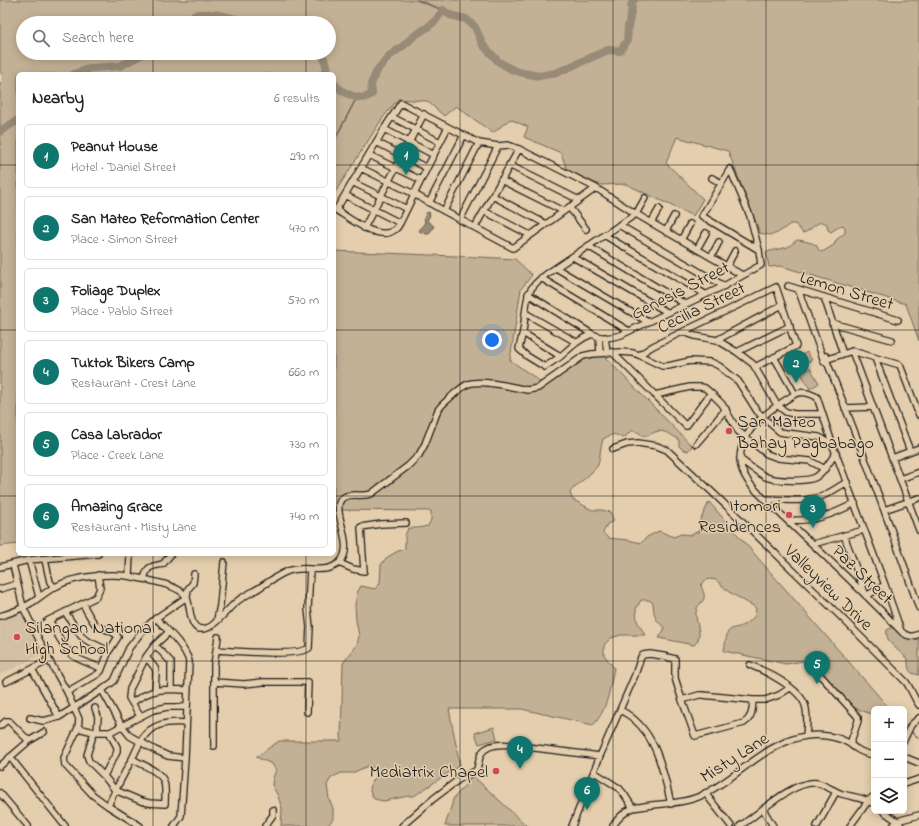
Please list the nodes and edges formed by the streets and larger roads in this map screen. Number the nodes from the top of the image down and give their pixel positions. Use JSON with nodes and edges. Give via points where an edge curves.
{"nodes":[{"id":1,"x":424,"y":114,"type":"junction"},
{"id":2,"x":392,"y":117,"type":"junction"},
{"id":3,"x":448,"y":127,"type":"junction"},
{"id":4,"x":384,"y":129,"type":"junction"},
{"id":5,"x":416,"y":129,"type":"junction"},
{"id":6,"x":464,"y":135,"type":"junction"},
{"id":7,"x":376,"y":142,"type":"junction"},
{"id":8,"x":409,"y":142,"type":"junction"},
{"id":9,"x":440,"y":142,"type":"junction"},
{"id":10,"x":479,"y":143,"type":"junction"},
{"id":11,"x":498,"y":146,"type":"junction"},
{"id":12,"x":519,"y":149,"type":"junction"},
{"id":13,"x":369,"y":155,"type":"junction"},
{"id":14,"x":402,"y":155,"type":"junction"},
{"id":15,"x":434,"y":155,"type":"junction"},
{"id":16,"x":509,"y":166,"type":"junction"},
{"id":17,"x":361,"y":168,"type":"junction"},
{"id":18,"x":395,"y":168,"type":"junction"},
{"id":19,"x":427,"y":168,"type":"junction"},
{"id":20,"x":712,"y":178,"type":"dead end"},
{"id":21,"x":421,"y":180,"type":"junction"},
{"id":22,"x":501,"y":180,"type":"junction"},
{"id":23,"x":352,"y":182,"type":"junction"},
{"id":24,"x":388,"y":182,"type":"junction"},
{"id":25,"x":722,"y":183,"type":"junction"},
{"id":26,"x":596,"y":188,"type":"junction"},
{"id":27,"x":414,"y":194,"type":"junction"},
{"id":28,"x":344,"y":195,"type":"junction"},
{"id":29,"x":381,"y":196,"type":"junction"},
{"id":30,"x":493,"y":196,"type":"junction"},
{"id":31,"x":645,"y":198,"type":"dead end"},
{"id":32,"x":579,"y":200,"type":"junction"},
{"id":33,"x":429,"y":203,"type":"junction"},
{"id":34,"x":569,"y":207,"type":"junction"},
{"id":35,"x":407,"y":209,"type":"junction"},
{"id":36,"x":659,"y":209,"type":"dead end"},
{"id":37,"x":374,"y":210,"type":"junction"},
{"id":38,"x":444,"y":211,"type":"junction"},
{"id":39,"x":484,"y":211,"type":"junction"},
{"id":40,"x":563,"y":212,"type":"junction"},
{"id":41,"x":636,"y":214,"type":"junction"},
{"id":42,"x":674,"y":216,"type":"dead end"},
{"id":43,"x":460,"y":220,"type":"junction"},
{"id":44,"x":400,"y":223,"type":"junction"},
{"id":45,"x":652,"y":223,"type":"junction"},
{"id":46,"x":546,"y":224,"type":"junction"},
{"id":47,"x":690,"y":224,"type":"dead end"},
{"id":48,"x":620,"y":225,"type":"junction"},
{"id":49,"x":475,"y":227,"type":"junction"},
{"id":50,"x":364,"y":228,"type":"junction"},
{"id":51,"x":586,"y":229,"type":"dead end"},
{"id":52,"x":666,"y":231,"type":"junction"},
{"id":53,"x":706,"y":233,"type":"dead end"},
{"id":54,"x":530,"y":235,"type":"junction"},
{"id":55,"x":604,"y":235,"type":"junction"},
{"id":56,"x":681,"y":240,"type":"junction"},
{"id":57,"x":719,"y":242,"type":"dead end"},
{"id":58,"x":588,"y":246,"type":"junction"},
{"id":59,"x":697,"y":249,"type":"junction"},
{"id":60,"x":759,"y":250,"type":"junction"},
{"id":61,"x":735,"y":251,"type":"dead end"},
{"id":62,"x":573,"y":257,"type":"junction"},
{"id":63,"x":711,"y":257,"type":"junction"},
{"id":64,"x":727,"y":266,"type":"junction"},
{"id":65,"x":556,"y":268,"type":"junction"},
{"id":66,"x":742,"y":275,"type":"junction"},
{"id":67,"x":541,"y":278,"type":"junction"},
{"id":68,"x":724,"y":286,"type":"junction"},
{"id":69,"x":788,"y":286,"type":"dead end"},
{"id":70,"x":798,"y":289,"type":"junction"},
{"id":71,"x":528,"y":294,"type":"junction"},
{"id":72,"x":705,"y":294,"type":"junction"},
{"id":73,"x":824,"y":297,"type":"junction"},
{"id":74,"x":685,"y":304,"type":"junction"},
{"id":75,"x":782,"y":305,"type":"junction"},
{"id":76,"x":667,"y":312,"type":"junction"},
{"id":77,"x":525,"y":313,"type":"junction"},
{"id":78,"x":898,"y":320,"type":"dead end"},
{"id":79,"x":648,"y":322,"type":"junction"},
{"id":80,"x":832,"y":323,"type":"junction"},
{"id":81,"x":790,"y":326,"type":"junction"},
{"id":82,"x":629,"y":331,"type":"junction"},
{"id":83,"x":523,"y":332,"type":"junction"},
{"id":84,"x":683,"y":332,"type":"junction"},
{"id":85,"x":592,"y":334,"type":"junction"},
{"id":86,"x":599,"y":337,"type":"junction"},
{"id":87,"x":605,"y":337,"type":"junction"},
{"id":88,"x":717,"y":340,"type":"junction"},
{"id":89,"x":892,"y":340,"type":"dead end"},
{"id":90,"x":576,"y":342,"type":"junction"},
{"id":91,"x":610,"y":352,"type":"junction"},
{"id":92,"x":737,"y":352,"type":"junction"},
{"id":93,"x":852,"y":352,"type":"junction"},
{"id":94,"x":600,"y":353,"type":"junction"},
{"id":95,"x":843,"y":354,"type":"junction"},
{"id":96,"x":639,"y":355,"type":"junction"},
{"id":97,"x":560,"y":356,"type":"junction"},
{"id":98,"x":774,"y":357,"type":"junction"},
{"id":99,"x":875,"y":358,"type":"junction"},
{"id":100,"x":826,"y":360,"type":"junction"},
{"id":101,"x":755,"y":367,"type":"junction"},
{"id":102,"x":712,"y":393,"type":"junction"},
{"id":103,"x":795,"y":394,"type":"junction"},
{"id":104,"x":655,"y":395,"type":"junction"},
{"id":105,"x":777,"y":405,"type":"junction"},
{"id":106,"x":873,"y":407,"type":"junction"},
{"id":107,"x":845,"y":408,"type":"junction"},
{"id":108,"x":726,"y":409,"type":"junction"},
{"id":109,"x":823,"y":414,"type":"junction"},
{"id":110,"x":919,"y":415,"type":"edge"},
{"id":111,"x":762,"y":417,"type":"junction"},
{"id":112,"x":746,"y":437,"type":"junction"},
{"id":113,"x":696,"y":444,"type":"dead end"},
{"id":114,"x":833,"y":446,"type":"junction"},
{"id":115,"x":919,"y":448,"type":"edge"},
{"id":116,"x":613,"y":449,"type":"dead end"},
{"id":117,"x":910,"y":451,"type":"junction"},
{"id":118,"x":836,"y":453,"type":"junction"},
{"id":119,"x":892,"y":458,"type":"junction"},
{"id":120,"x":740,"y":459,"type":"junction"},
{"id":121,"x":825,"y":469,"type":"junction"},
{"id":122,"x":919,"y":472,"type":"edge"},
{"id":123,"x":900,"y":479,"type":"junction"},
{"id":124,"x":847,"y":482,"type":"junction"},
{"id":125,"x":764,"y":498,"type":"junction"},
{"id":126,"x":919,"y":498,"type":"edge"},
{"id":127,"x":908,"y":502,"type":"junction"},
{"id":128,"x":855,"y":503,"type":"junction"},
{"id":129,"x":884,"y":510,"type":"junction"},
{"id":130,"x":787,"y":520,"type":"junction"},
{"id":131,"x":406,"y":523,"type":"dead end"},
{"id":132,"x":918,"y":526,"type":"edge"},
{"id":133,"x":864,"y":530,"type":"junction"},
{"id":134,"x":844,"y":535,"type":"junction"},
{"id":135,"x":813,"y":544,"type":"junction"},
{"id":136,"x":80,"y":556,"type":"edge"},
{"id":137,"x":130,"y":556,"type":"edge"},
{"id":138,"x":169,"y":556,"type":"edge"},
{"id":139,"x":29,"y":560,"type":"junction"},
{"id":140,"x":45,"y":560,"type":"junction"},
{"id":141,"x":224,"y":562,"type":"dead end"},
{"id":142,"x":339,"y":562,"type":"junction"},
{"id":143,"x":12,"y":565,"type":"junction"},
{"id":144,"x":0,"y":567,"type":"edge"},
{"id":145,"x":310,"y":569,"type":"junction"},
{"id":146,"x":194,"y":574,"type":"dead end"},
{"id":147,"x":98,"y":576,"type":"junction"},
{"id":148,"x":129,"y":576,"type":"junction"},
{"id":149,"x":144,"y":579,"type":"junction"},
{"id":150,"x":17,"y":584,"type":"junction"},
{"id":151,"x":885,"y":585,"type":"junction"},
{"id":152,"x":54,"y":587,"type":"junction"},
{"id":153,"x":0,"y":589,"type":"edge"},
{"id":154,"x":866,"y":596,"type":"junction"},
{"id":155,"x":39,"y":597,"type":"junction"},
{"id":156,"x":187,"y":597,"type":"junction"},
{"id":157,"x":83,"y":604,"type":"junction"},
{"id":158,"x":23,"y":607,"type":"junction"},
{"id":159,"x":919,"y":608,"type":"edge"},
{"id":160,"x":65,"y":612,"type":"junction"},
{"id":161,"x":0,"y":616,"type":"edge"},
{"id":162,"x":156,"y":618,"type":"junction"},
{"id":163,"x":49,"y":620,"type":"junction"},
{"id":164,"x":217,"y":620,"type":"junction"},
{"id":165,"x":34,"y":630,"type":"junction"},
{"id":166,"x":901,"y":631,"type":"junction"},
{"id":167,"x":169,"y":632,"type":"junction"},
{"id":168,"x":919,"y":634,"type":"edge"},
{"id":169,"x":218,"y":637,"type":"dead end"},
{"id":170,"x":155,"y":645,"type":"junction"},
{"id":171,"x":217,"y":650,"type":"junction"},
{"id":172,"x":109,"y":651,"type":"junction"},
{"id":173,"x":146,"y":657,"type":"junction"},
{"id":174,"x":49,"y":660,"type":"junction"},
{"id":175,"x":750,"y":665,"type":"dead end"},
{"id":176,"x":811,"y":665,"type":"dead end"},
{"id":177,"x":102,"y":668,"type":"junction"},
{"id":178,"x":32,"y":669,"type":"junction"},
{"id":179,"x":6,"y":682,"type":"dead end"},
{"id":180,"x":214,"y":682,"type":"junction"},
{"id":181,"x":790,"y":688,"type":"junction"},
{"id":182,"x":171,"y":689,"type":"junction"},
{"id":183,"x":102,"y":690,"type":"junction"},
{"id":184,"x":188,"y":690,"type":"junction"},
{"id":185,"x":155,"y":691,"type":"junction"},
{"id":186,"x":67,"y":692,"type":"junction"},
{"id":187,"x":682,"y":700,"type":"junction"},
{"id":188,"x":753,"y":700,"type":"junction"},
{"id":189,"x":132,"y":703,"type":"junction"},
{"id":190,"x":919,"y":705,"type":"edge"},
{"id":191,"x":74,"y":707,"type":"junction"},
{"id":192,"x":187,"y":707,"type":"junction"},
{"id":193,"x":95,"y":708,"type":"dead end"},
{"id":194,"x":620,"y":710,"type":"junction"},
{"id":195,"x":307,"y":712,"type":"dead end"},
{"id":196,"x":140,"y":716,"type":"junction"},
{"id":197,"x":59,"y":717,"type":"junction"},
{"id":198,"x":30,"y":718,"type":"dead end"},
{"id":199,"x":919,"y":718,"type":"edge"},
{"id":200,"x":186,"y":723,"type":"junction"},
{"id":201,"x":0,"y":726,"type":"edge"},
{"id":202,"x":122,"y":726,"type":"junction"},
{"id":203,"x":78,"y":728,"type":"junction"},
{"id":204,"x":44,"y":732,"type":"dead end"},
{"id":205,"x":96,"y":732,"type":"junction"},
{"id":206,"x":110,"y":732,"type":"junction"},
{"id":207,"x":907,"y":732,"type":"edge"},
{"id":208,"x":806,"y":736,"type":"junction"},
{"id":209,"x":29,"y":741,"type":"junction"},
{"id":210,"x":140,"y":742,"type":"junction"},
{"id":211,"x":850,"y":744,"type":"junction"},
{"id":212,"x":214,"y":746,"type":"dead end"},
{"id":213,"x":871,"y":754,"type":"edge"},
{"id":214,"x":600,"y":756,"type":"junction"},
{"id":215,"x":10,"y":757,"type":"junction"},
{"id":216,"x":907,"y":757,"type":"edge"},
{"id":217,"x":185,"y":758,"type":"junction"},
{"id":218,"x":132,"y":759,"type":"junction"},
{"id":219,"x":919,"y":763,"type":"edge"},
{"id":220,"x":0,"y":766,"type":"edge"},
{"id":221,"x":594,"y":772,"type":"junction"},
{"id":222,"x":104,"y":776,"type":"junction"},
{"id":223,"x":919,"y":779,"type":"edge"},
{"id":224,"x":907,"y":783,"type":"edge"},
{"id":225,"x":115,"y":790,"type":"junction"},
{"id":226,"x":836,"y":792,"type":"junction"},
{"id":227,"x":0,"y":793,"type":"edge"},
{"id":228,"x":705,"y":793,"type":"junction"},
{"id":229,"x":871,"y":802,"type":"edge"},
{"id":230,"x":671,"y":804,"type":"junction"},
{"id":231,"x":108,"y":806,"type":"junction"},
{"id":232,"x":633,"y":808,"type":"junction"},
{"id":233,"x":274,"y":810,"type":"dead end"},
{"id":234,"x":764,"y":810,"type":"junction"},
{"id":235,"x":887,"y":814,"type":"edge"},
{"id":236,"x":919,"y":815,"type":"edge"},
{"id":237,"x":899,"y":824,"type":"edge"},
{"id":238,"x":28,"y":826,"type":"edge"},
{"id":239,"x":66,"y":826,"type":"edge"},
{"id":240,"x":140,"y":826,"type":"edge"},
{"id":241,"x":174,"y":826,"type":"edge"},
{"id":242,"x":265,"y":826,"type":"edge"},
{"id":243,"x":402,"y":826,"type":"edge"},
{"id":244,"x":572,"y":826,"type":"edge"},
{"id":245,"x":612,"y":826,"type":"edge"},
{"id":246,"x":731,"y":826,"type":"edge"},
{"id":247,"x":740,"y":826,"type":"edge"},
{"id":248,"x":773,"y":826,"type":"edge"},
{"id":249,"x":817,"y":826,"type":"edge"},
{"id":250,"x":850,"y":826,"type":"edge"},
{"id":251,"x":893,"y":826,"type":"edge"}],
"edges":[{"from":1,"to":2,"type":"street","name":"Genesis Street","via":[[401,103]]},
{"from":1,"to":3,"type":"street","name":"Genesis Street"},
{"from":1,"to":5,"type":"street"},
{"from":2,"to":4,"type":"street","name":"Genesis Street"},
{"from":2,"to":5,"type":"street"},
{"from":3,"to":6,"type":"street","name":"Genesis Street"},
{"from":3,"to":9,"type":"street"},
{"from":4,"to":7,"type":"street","name":"Genesis Street"},
{"from":4,"to":8,"type":"street"},
{"from":5,"to":8,"type":"street"},
{"from":5,"to":9,"type":"street"},
{"from":6,"to":10,"type":"street","name":"Genesis Street"},
{"from":6,"to":33,"type":"street"},
{"from":7,"to":13,"type":"street","name":"Genesis Street"},
{"from":7,"to":14,"type":"street"},
{"from":8,"to":14,"type":"street"},
{"from":8,"to":15,"type":"street"},
{"from":9,"to":15,"type":"street"},
{"from":10,"to":11,"type":"street","name":"Genesis Street"},
{"from":10,"to":38,"type":"street"},
{"from":11,"to":12,"type":"street","name":"Genesis Street","via":[[508,145]]},
{"from":11,"to":43,"type":"street"},
{"from":12,"to":16,"type":"street"},
{"from":12,"to":26,"type":"street","name":"Genesis Street"},
{"from":13,"to":17,"type":"street","name":"Genesis Street"},
{"from":13,"to":18,"type":"street"},
{"from":14,"to":18,"type":"street"},
{"from":14,"to":19,"type":"street"},
{"from":15,"to":19,"type":"street"},
{"from":16,"to":22,"type":"street"},
{"from":16,"to":32,"type":"street"},
{"from":17,"to":23,"type":"street","name":"Genesis Street"},
{"from":17,"to":24,"type":"street"},
{"from":18,"to":21,"type":"street"},
{"from":18,"to":24,"type":"street"},
{"from":19,"to":21,"type":"street"},
{"from":20,"to":25,"type":"street"},
{"from":21,"to":27,"type":"street"},
{"from":22,"to":30,"type":"street"},
{"from":22,"to":40,"type":"street"},
{"from":23,"to":28,"type":"street","name":"Genesis Street"},
{"from":23,"to":29,"type":"street"},
{"from":24,"to":27,"type":"street"},
{"from":24,"to":29,"type":"street"},
{"from":25,"to":60,"type":"street","via":[[730,169],[750,216]]},
{"from":25,"to":60,"type":"street","via":[[702,216]]},
{"from":26,"to":32,"type":"street"},
{"from":26,"to":41,"type":"street","name":"Genesis Street"},
{"from":27,"to":33,"type":"street"},
{"from":27,"to":35,"type":"street"},
{"from":28,"to":37,"type":"street"},
{"from":28,"to":50,"type":"street","name":"Genesis Street","via":[[336,210]]},
{"from":29,"to":35,"type":"street"},
{"from":29,"to":37,"type":"street"},
{"from":30,"to":39,"type":"street"},
{"from":30,"to":46,"type":"street"},
{"from":31,"to":41,"type":"street"},
{"from":32,"to":34,"type":"street"},
{"from":33,"to":38,"type":"street"},
{"from":34,"to":40,"type":"street"},
{"from":34,"to":51,"type":"street"},
{"from":35,"to":44,"type":"street"},
{"from":36,"to":45,"type":"street"},
{"from":37,"to":44,"type":"street"},
{"from":37,"to":50,"type":"street"},
{"from":38,"to":43,"type":"street"},
{"from":39,"to":49,"type":"street"},
{"from":39,"to":54,"type":"street"},
{"from":40,"to":46,"type":"street"},
{"from":41,"to":45,"type":"street","name":"Genesis Street"},
{"from":41,"to":48,"type":"street"},
{"from":42,"to":52,"type":"street"},
{"from":43,"to":49,"type":"street"},
{"from":44,"to":50,"type":"street","name":"Genesis Street","via":[[396,229],[387,233]]},
{"from":45,"to":52,"type":"street","name":"Genesis Street"},
{"from":46,"to":54,"type":"street"},
{"from":47,"to":56,"type":"street"},
{"from":48,"to":55,"type":"street"},
{"from":48,"to":68,"type":"street"},
{"from":49,"to":54,"type":"street","via":[[513,248]]},
{"from":52,"to":56,"type":"street","name":"Genesis Street"},
{"from":53,"to":59,"type":"street"},
{"from":55,"to":58,"type":"street"},
{"from":55,"to":72,"type":"street"},
{"from":56,"to":59,"type":"street","name":"Genesis Street"},
{"from":57,"to":63,"type":"street"},
{"from":58,"to":62,"type":"street"},
{"from":58,"to":74,"type":"street"},
{"from":59,"to":63,"type":"street","name":"Genesis Street"},
{"from":60,"to":66,"type":"street","via":[[761,265]]},
{"from":61,"to":64,"type":"street"},
{"from":62,"to":65,"type":"street"},
{"from":62,"to":76,"type":"street"},
{"from":63,"to":64,"type":"street","name":"Genesis Street"},
{"from":64,"to":66,"type":"street","name":"Genesis Street"},
{"from":65,"to":67,"type":"street"},
{"from":65,"to":79,"type":"street"},
{"from":66,"to":68,"type":"street","name":"Genesis Street"},
{"from":67,"to":71,"type":"street"},
{"from":67,"to":82,"type":"street"},
{"from":68,"to":72,"type":"street","name":"Genesis Street"},
{"from":69,"to":70,"type":"street","name":"Lemon Street"},
{"from":70,"to":73,"type":"street","name":"Lemon Street"},
{"from":70,"to":100,"type":"street"},
{"from":71,"to":77,"type":"street"},
{"from":71,"to":85,"type":"street","name":"Genesis Street"},
{"from":72,"to":74,"type":"street","name":"Genesis Street"},
{"from":73,"to":78,"type":"street","name":"Lemon Street"},
{"from":73,"to":80,"type":"street"},
{"from":74,"to":76,"type":"street","name":"Genesis Street"},
{"from":75,"to":81,"type":"street"},
{"from":75,"to":84,"type":"street","name":"Cecilia Street","via":[[776,287]]},
{"from":75,"to":88,"type":"street"},
{"from":76,"to":79,"type":"street","name":"Genesis Street"},
{"from":77,"to":83,"type":"street"},
{"from":77,"to":90,"type":"street"},
{"from":79,"to":82,"type":"street","name":"Genesis Street"},
{"from":80,"to":89,"type":"street"},
{"from":80,"to":95,"type":"street"},
{"from":81,"to":92,"type":"street"},
{"from":81,"to":98,"type":"street","via":[[796,346]]},
{"from":82,"to":87,"type":"street","name":"Genesis Street","via":[[621,336]]},
{"from":83,"to":97,"type":"street"},
{"from":83,"to":97,"type":"street","via":[[519,349],[526,356],[545,367]]},
{"from":84,"to":88,"type":"street"},
{"from":84,"to":96,"type":"street","name":"Cecilia Street"},
{"from":85,"to":86,"type":"street","name":"Genesis Street"},
{"from":85,"to":90,"type":"street"},
{"from":86,"to":87,"type":"street","name":"Genesis Street"},
{"from":86,"to":94,"type":"street"},
{"from":87,"to":91,"type":"street"},
{"from":88,"to":92,"type":"street"},
{"from":90,"to":97,"type":"street"},
{"from":91,"to":94,"type":"street"},
{"from":91,"to":96,"type":"street"},
{"from":91,"to":104,"type":"street"},
{"from":92,"to":101,"type":"street"},
{"from":93,"to":95,"type":"street"},
{"from":93,"to":99,"type":"street"},
{"from":93,"to":106,"type":"street"},
{"from":94,"to":142,"type":"street","via":[[583,356],[533,389],[482,382],[467,384],[438,410],[425,444],[408,466],[371,494],[342,498],[339,505],[346,545],[345,555]]},
{"from":95,"to":100,"type":"street"},
{"from":96,"to":111,"type":"street","via":[[662,366],[690,360],[715,364],[738,381]]},
{"from":98,"to":101,"type":"street"},
{"from":98,"to":103,"type":"street"},
{"from":99,"to":110,"type":"street","via":[[900,365]]},
{"from":99,"to":117,"type":"street"},
{"from":100,"to":107,"type":"street"},
{"from":101,"to":105,"type":"street"},
{"from":102,"to":104,"type":"street","via":[[701,387],[690,386]]},
{"from":102,"to":104,"type":"street","via":[[686,426]]},
{"from":102,"to":108,"type":"street"},
{"from":103,"to":105,"type":"street"},
{"from":103,"to":109,"type":"street","via":[[801,392],[817,397]]},
{"from":105,"to":109,"type":"street","via":[[794,414]]},
{"from":105,"to":111,"type":"street"},
{"from":106,"to":107,"type":"street"},
{"from":106,"to":119,"type":"street"},
{"from":107,"to":129,"type":"street"},
{"from":108,"to":112,"type":"street","via":[[736,427]]},
{"from":108,"to":113,"type":"street"},
{"from":109,"to":114,"type":"street"},
{"from":111,"to":112,"type":"street"},
{"from":111,"to":114,"type":"street","via":[[782,433],[819,437]]},
{"from":112,"to":120,"type":"street"},
{"from":112,"to":121,"type":"street","via":[[774,457],[810,461]]},
{"from":114,"to":118,"type":"street"},
{"from":115,"to":117,"type":"street"},
{"from":116,"to":190,"type":"street","name":"Valleyview Drive","via":[[638,443],[667,450],[906,682]]},
{"from":117,"to":119,"type":"street"},
{"from":118,"to":121,"type":"street"},
{"from":118,"to":124,"type":"street"},
{"from":119,"to":123,"type":"street"},
{"from":120,"to":121,"type":"street","via":[[769,478],[808,479]]},
{"from":120,"to":125,"type":"street","name":"Paz Street","via":[[747,480]]},
{"from":122,"to":123,"type":"street"},
{"from":123,"to":127,"type":"street"},
{"from":124,"to":125,"type":"street","via":[[816,498]]},
{"from":124,"to":128,"type":"street"},
{"from":125,"to":130,"type":"street","name":"Paz Street"},
{"from":126,"to":127,"type":"street"},
{"from":127,"to":129,"type":"street"},
{"from":127,"to":132,"type":"street"},
{"from":128,"to":130,"type":"street","via":[[826,517],[801,521]]},
{"from":128,"to":133,"type":"street"},
{"from":129,"to":159,"type":"street"},
{"from":130,"to":135,"type":"street","name":"Paz Street"},
{"from":131,"to":142,"type":"street","via":[[361,527],[364,571]]},
{"from":133,"to":134,"type":"street"},
{"from":133,"to":151,"type":"street"},
{"from":134,"to":135,"type":"street"},
{"from":134,"to":154,"type":"street"},
{"from":135,"to":154,"type":"street","name":"Paz Street"},
{"from":136,"to":140,"type":"street"},
{"from":137,"to":148,"type":"street"},
{"from":138,"to":149,"type":"street","via":[[163,564],[147,570]]},
{"from":139,"to":140,"type":"street"},
{"from":139,"to":143,"type":"street"},
{"from":139,"to":155,"type":"street"},
{"from":140,"to":152,"type":"street","via":[[50,582]]},
{"from":141,"to":164,"type":"street"},
{"from":142,"to":145,"type":"street","via":[[329,568]]},
{"from":143,"to":144,"type":"street"},
{"from":143,"to":150,"type":"street"},
{"from":145,"to":164,"type":"street","via":[[297,568],[279,575],[234,603]]},
{"from":145,"to":171,"type":"street","via":[[309,648],[288,653]]},
{"from":146,"to":156,"type":"street"},
{"from":147,"to":148,"type":"street"},
{"from":147,"to":152,"type":"street","via":[[76,579]]},
{"from":147,"to":157,"type":"street","via":[[98,594]]},
{"from":148,"to":149,"type":"street"},
{"from":149,"to":156,"type":"street","via":[[173,587]]},
{"from":150,"to":153,"type":"street"},
{"from":150,"to":158,"type":"street"},
{"from":151,"to":154,"type":"street"},
{"from":151,"to":166,"type":"street"},
{"from":152,"to":155,"type":"street"},
{"from":154,"to":166,"type":"street","name":"Paz Street"},
{"from":155,"to":158,"type":"street"},
{"from":156,"to":162,"type":"street"},
{"from":156,"to":164,"type":"street","via":[[191,618],[196,627],[207,628]]},
{"from":157,"to":160,"type":"street"},
{"from":157,"to":172,"type":"street","via":[[97,626],[117,635]]},
{"from":158,"to":161,"type":"street"},
{"from":158,"to":165,"type":"street"},
{"from":160,"to":163,"type":"street"},
{"from":160,"to":172,"type":"street","via":[[81,636]]},
{"from":162,"to":167,"type":"street"},
{"from":162,"to":183,"type":"street","via":[[129,648],[114,681]]},
{"from":163,"to":165,"type":"street"},
{"from":163,"to":177,"type":"street","via":[[73,656]]},
{"from":165,"to":174,"type":"street"},
{"from":166,"to":168,"type":"street","via":[[911,637]]},
{"from":167,"to":170,"type":"street"},
{"from":167,"to":184,"type":"street","via":[[184,650],[189,661]]},
{"from":169,"to":171,"type":"street"},
{"from":170,"to":173,"type":"street"},
{"from":170,"to":182,"type":"street","via":[[171,662]]},
{"from":171,"to":180,"type":"street"},
{"from":172,"to":177,"type":"street"},
{"from":173,"to":185,"type":"street","via":[[155,668]]},
{"from":173,"to":189,"type":"street","via":[[130,689],[129,698]]},
{"from":174,"to":178,"type":"street"},
{"from":174,"to":186,"type":"street"},
{"from":175,"to":181,"type":"street"},
{"from":176,"to":211,"type":"street","via":[[858,717]]},
{"from":177,"to":186,"type":"street","via":[[98,674]]},
{"from":178,"to":179,"type":"street"},
{"from":178,"to":197,"type":"street"},
{"from":180,"to":195,"type":"street","via":[[308,682]]},
{"from":180,"to":212,"type":"street"},
{"from":181,"to":188,"type":"street","via":[[772,698]]},
{"from":181,"to":208,"type":"street","via":[[804,702],[807,714]]},
{"from":182,"to":184,"type":"street"},
{"from":182,"to":185,"type":"street"},
{"from":183,"to":191,"type":"street"},
{"from":183,"to":202,"type":"street"},
{"from":184,"to":192,"type":"street"},
{"from":185,"to":189,"type":"street"},
{"from":186,"to":191,"type":"street"},
{"from":187,"to":188,"type":"street","via":[[702,695]]},
{"from":187,"to":188,"type":"street","via":[[695,736],[744,723],[751,717]]},
{"from":187,"to":194,"type":"street","via":[[675,678],[675,659],[647,654],[640,660]]},
{"from":189,"to":196,"type":"street"},
{"from":191,"to":197,"type":"street"},
{"from":191,"to":203,"type":"street","via":[[79,718]]},
{"from":192,"to":196,"type":"street","via":[[168,707]]},
{"from":192,"to":200,"type":"street"},
{"from":193,"to":205,"type":"street","via":[[98,717]]},
{"from":194,"to":214,"type":"street"},
{"from":194,"to":230,"type":"street","via":[[634,718],[650,739],[662,767]]},
{"from":196,"to":202,"type":"street"},
{"from":197,"to":198,"type":"street","via":[[43,721]]},
{"from":199,"to":207,"type":"street"},
{"from":200,"to":210,"type":"street","via":[[165,723],[149,731]]},
{"from":200,"to":217,"type":"street"},
{"from":201,"to":209,"type":"street","via":[[9,721]]},
{"from":202,"to":206,"type":"street"},
{"from":202,"to":210,"type":"street","via":[[130,736]]},
{"from":203,"to":205,"type":"street"},
{"from":203,"to":231,"type":"street","via":[[64,758],[65,765],[93,795]]},
{"from":204,"to":209,"type":"street"},
{"from":205,"to":206,"type":"street"},
{"from":205,"to":222,"type":"street","via":[[87,755],[91,764]]},
{"from":206,"to":222,"type":"street","via":[[117,751]]},
{"from":208,"to":211,"type":"street","name":"Misty Lane","via":[[832,737]]},
{"from":208,"to":228,"type":"street","name":"Misty Lane","via":[[778,745]]},
{"from":209,"to":215,"type":"street"},
{"from":210,"to":217,"type":"street","via":[[168,756]]},
{"from":210,"to":218,"type":"street"},
{"from":211,"to":213,"type":"street","name":"Misty Lane","via":[[861,752]]},
{"from":214,"to":221,"type":"street"},
{"from":214,"to":243,"type":"street","via":[[511,745],[491,747],[483,752],[477,770],[458,780]]},
{"from":215,"to":220,"type":"street"},
{"from":215,"to":239,"type":"street"},
{"from":216,"to":219,"type":"street"},
{"from":217,"to":241,"type":"street","via":[[181,816]]},
{"from":218,"to":225,"type":"street"},
{"from":218,"to":225,"type":"street","via":[[161,777],[165,783],[165,804],[149,804]]},
{"from":221,"to":232,"type":"street","via":[[619,788]]},
{"from":221,"to":244,"type":"street"},
{"from":222,"to":225,"type":"street"},
{"from":223,"to":224,"type":"street"},
{"from":225,"to":231,"type":"street"},
{"from":226,"to":229,"type":"street"},
{"from":226,"to":234,"type":"street","via":[[817,783],[806,784],[773,801]]},
{"from":226,"to":249,"type":"street"},
{"from":227,"to":238,"type":"street"},
{"from":228,"to":230,"type":"street","name":"Misty Lane"},
{"from":228,"to":246,"type":"street"},
{"from":229,"to":250,"type":"street"},
{"from":230,"to":232,"type":"street","name":"Misty Lane"},
{"from":231,"to":240,"type":"street"},
{"from":232,"to":245,"type":"street"},
{"from":233,"to":242,"type":"street"},
{"from":234,"to":247,"type":"street"},
{"from":234,"to":248,"type":"street"},
{"from":235,"to":237,"type":"street"},
{"from":236,"to":237,"type":"street"},
{"from":237,"to":251,"type":"street"}]}
